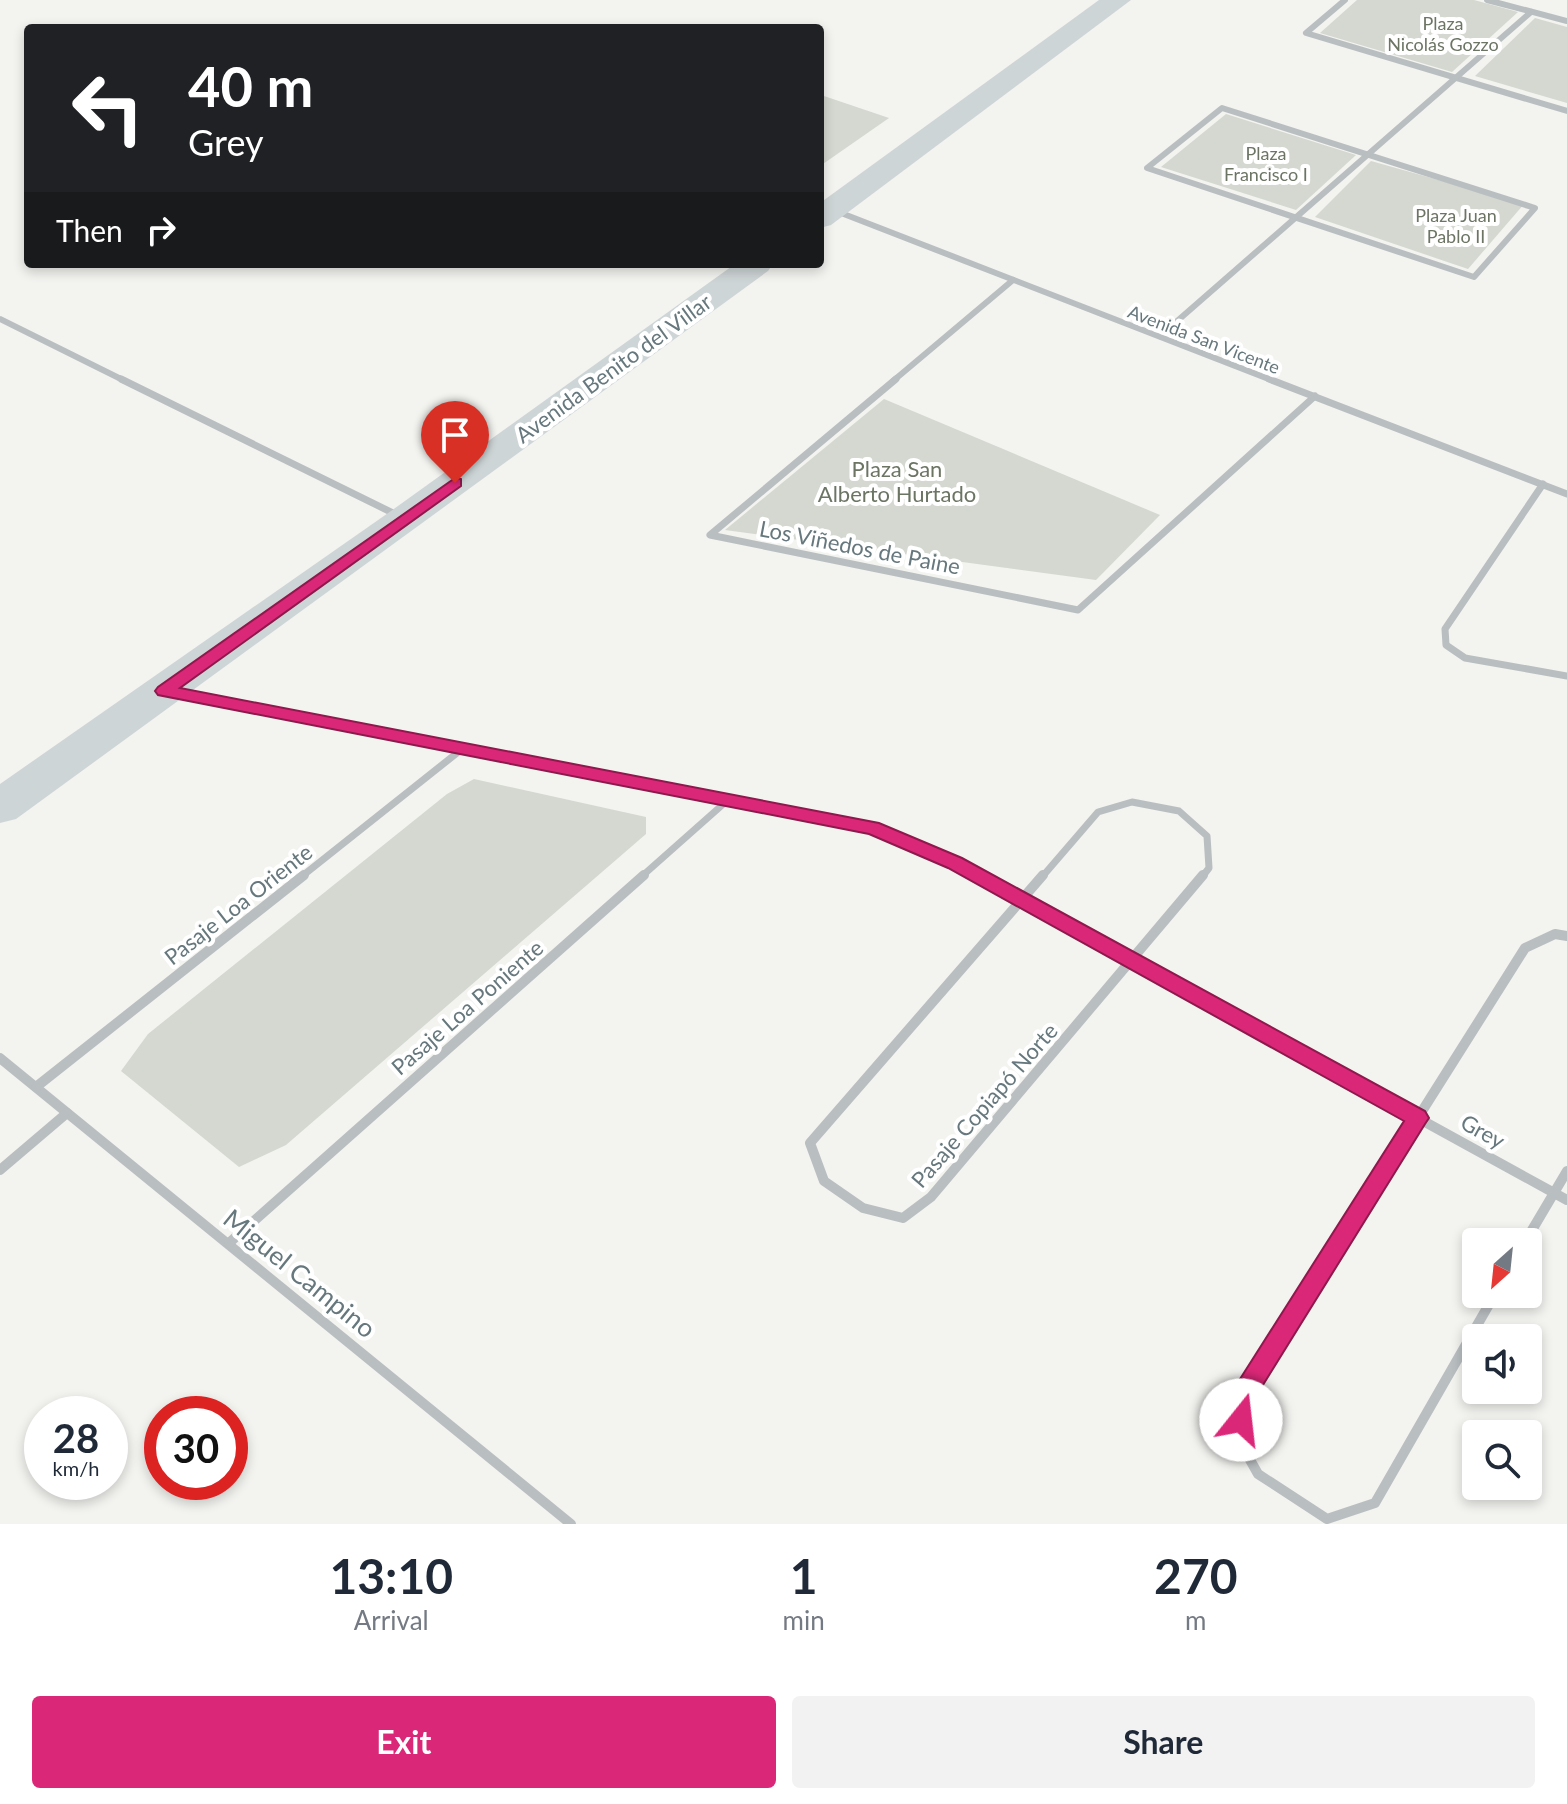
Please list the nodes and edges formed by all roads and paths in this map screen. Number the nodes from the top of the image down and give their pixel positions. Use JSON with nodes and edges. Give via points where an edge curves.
{"nodes":[{"id":1,"x":1117,"y":0,"type":"edge"},
{"id":2,"x":1345,"y":0,"type":"edge"},
{"id":3,"x":1487,"y":0,"type":"edge"},
{"id":4,"x":1531,"y":12,"type":"junction"},
{"id":5,"x":1567,"y":21,"type":"edge"},
{"id":6,"x":1457,"y":79,"type":"junction"},
{"id":7,"x":1567,"y":111,"type":"edge"},
{"id":8,"x":1370,"y":153,"type":"junction"},
{"id":9,"x":826,"y":214,"type":"edge"},
{"id":10,"x":1297,"y":218,"type":"junction"},
{"id":11,"x":750,"y":268,"type":"edge"},
{"id":12,"x":1013,"y":280,"type":"junction"},
{"id":13,"x":0,"y":319,"type":"edge"},
{"id":14,"x":1160,"y":336,"type":"junction"},
{"id":15,"x":1315,"y":396,"type":"junction"},
{"id":16,"x":1543,"y":484,"type":"junction"},
{"id":17,"x":1567,"y":494,"type":"edge"},
{"id":18,"x":405,"y":519,"type":"junction"},
{"id":19,"x":1567,"y":676,"type":"edge"},
{"id":20,"x":164,"y":691,"type":"junction"},
{"id":21,"x":462,"y":749,"type":"junction"},
{"id":22,"x":729,"y":799,"type":"junction"},
{"id":23,"x":0,"y":807,"type":"edge"},
{"id":24,"x":1021,"y":900,"type":"junction"},
{"id":25,"x":1567,"y":936,"type":"edge"},
{"id":26,"x":1132,"y":960,"type":"junction"},
{"id":27,"x":0,"y":1058,"type":"edge"},
{"id":28,"x":36,"y":1087,"type":"junction"},
{"id":29,"x":67,"y":1113,"type":"junction"},
{"id":30,"x":1418,"y":1118,"type":"junction"},
{"id":31,"x":0,"y":1170,"type":"edge"},
{"id":32,"x":1567,"y":1171,"type":"edge"},
{"id":33,"x":1554,"y":1193,"type":"junction"},
{"id":34,"x":1567,"y":1200,"type":"edge"},
{"id":35,"x":1533,"y":1228,"type":"edge"},
{"id":36,"x":229,"y":1243,"type":"junction"},
{"id":37,"x":1487,"y":1308,"type":"edge"},
{"id":38,"x":571,"y":1524,"type":"edge"}],
"edges":[{"from":1,"to":9,"type":"street"},
{"from":2,"to":6,"type":"street","via":[[1306,33]]},
{"from":3,"to":4,"type":"street"},
{"from":4,"to":5,"type":"street"},
{"from":4,"to":6,"type":"street"},
{"from":6,"to":7,"type":"street"},
{"from":6,"to":8,"type":"street"},
{"from":8,"to":10,"type":"street"},
{"from":8,"to":10,"type":"street","via":[[1222,108],[1147,168]]},
{"from":8,"to":10,"type":"street","via":[[1535,208],[1474,277]]},
{"from":9,"to":12,"type":"street","name":"Avenida San Vicente"},
{"from":10,"to":14,"type":"street"},
{"from":11,"to":18,"type":"street","name":"Avenida Benito del Villar"},
{"from":12,"to":14,"type":"street","name":"Avenida San Vicente"},
{"from":12,"to":15,"type":"street","name":"Los Viñedos de Paine","via":[[710,535],[1078,610]]},
{"from":13,"to":18,"type":"street"},
{"from":14,"to":15,"type":"street","name":"Avenida San Vicente"},
{"from":15,"to":16,"type":"street","name":"Avenida San Vicente"},
{"from":16,"to":17,"type":"street","name":"Avenida San Vicente"},
{"from":16,"to":19,"type":"street","via":[[1445,629],[1446,645],[1465,658]]},
{"from":18,"to":20,"type":"street","name":"Avenida Benito del Villar"},
{"from":20,"to":21,"type":"street","name":"Grey"},
{"from":20,"to":23,"type":"street","name":"Avenida Benito del Villar"},
{"from":21,"to":22,"type":"street","name":"Grey"},
{"from":21,"to":28,"type":"street","name":"Pasaje Loa Oriente"},
{"from":22,"to":24,"type":"street","name":"Grey","via":[[872,828],[955,863]]},
{"from":22,"to":36,"type":"street","name":"Pasaje Loa Poniente"},
{"from":24,"to":26,"type":"street","name":"Grey"},
{"from":24,"to":26,"type":"street","via":[[1098,812],[1132,802],[1179,811],[1207,836],[1209,868]]},
{"from":24,"to":26,"type":"street","name":"Pasaje Copiapó Norte","via":[[810,1143],[824,1181],[863,1208],[903,1218],[931,1197]]},
{"from":25,"to":30,"type":"street","via":[[1555,934],[1525,948]]},
{"from":26,"to":30,"type":"street","name":"Grey"},
{"from":27,"to":28,"type":"street","name":"Miguel Campino"},
{"from":28,"to":29,"type":"street","name":"Miguel Campino"},
{"from":29,"to":31,"type":"street"},
{"from":29,"to":36,"type":"street","name":"Miguel Campino"},
{"from":30,"to":33,"type":"street","name":"Grey"},
{"from":30,"to":37,"type":"street","via":[[1241,1398],[1240,1442],[1258,1474],[1327,1519],[1375,1503]]},
{"from":32,"to":33,"type":"street"},
{"from":33,"to":34,"type":"street","name":"Grey"},
{"from":33,"to":35,"type":"street"},
{"from":36,"to":38,"type":"street","name":"Miguel Campino"}]}
